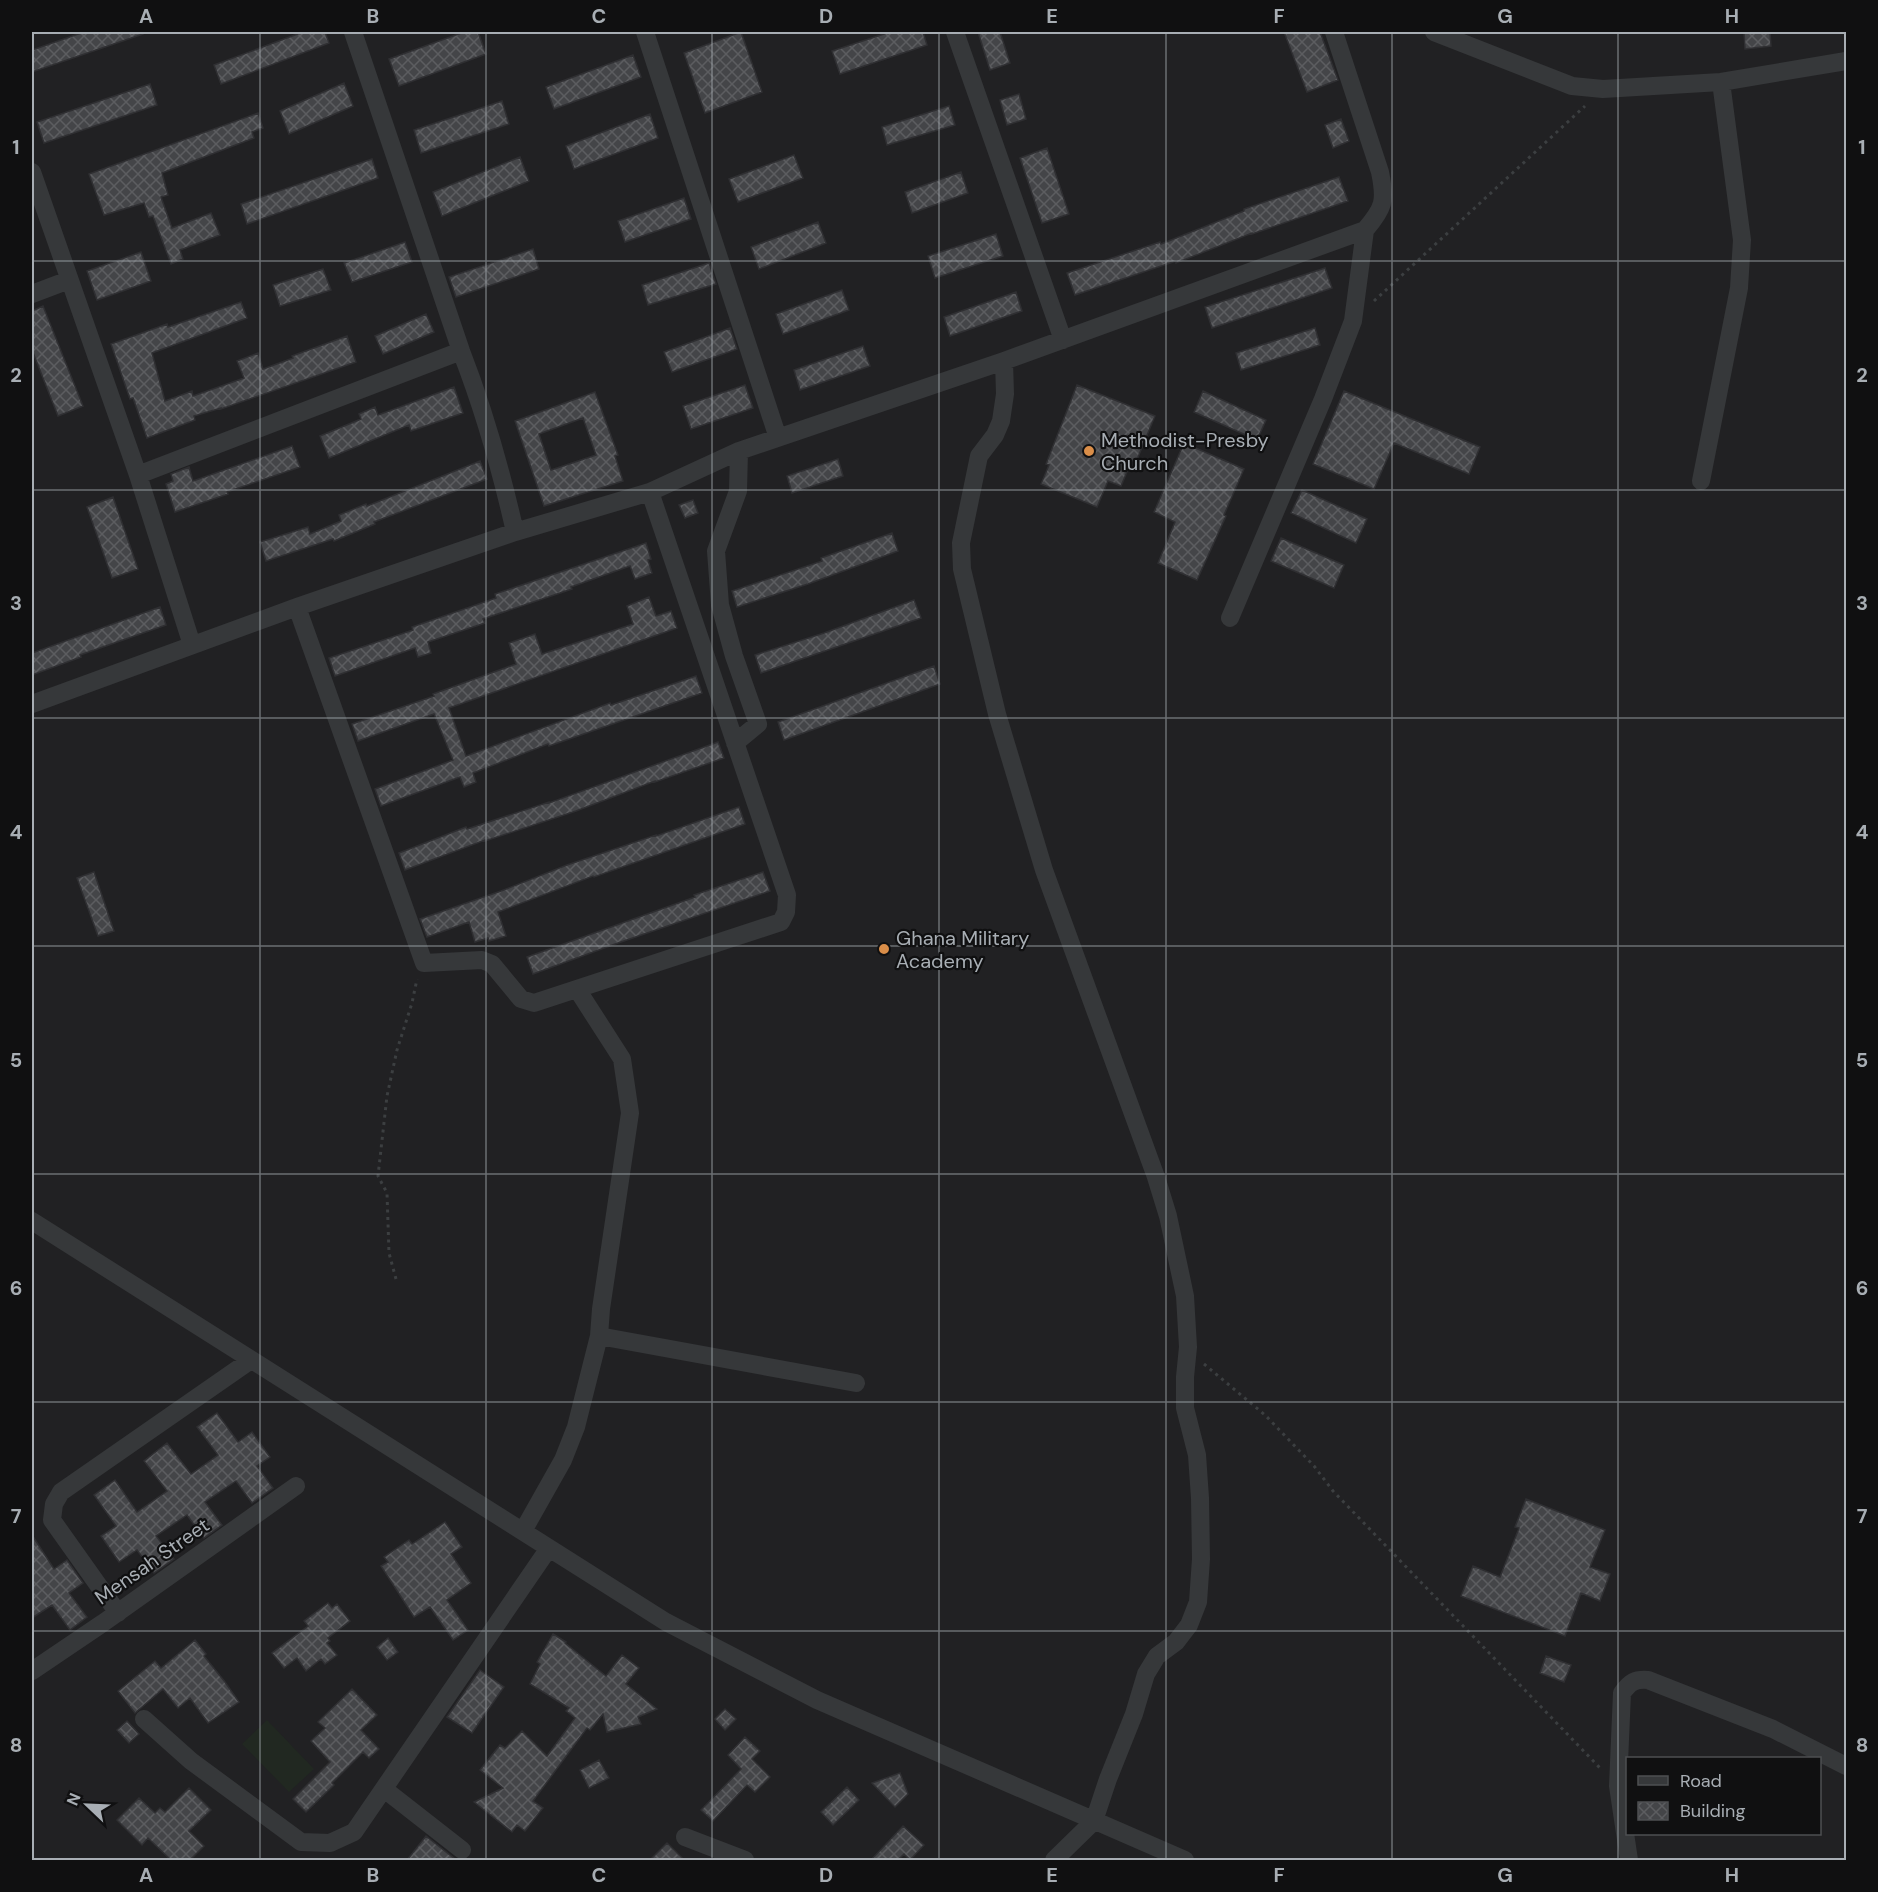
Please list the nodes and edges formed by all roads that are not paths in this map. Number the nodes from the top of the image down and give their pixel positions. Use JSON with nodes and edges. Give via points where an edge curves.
{"nodes":[{"id":1,"x":353,"y":32,"type":"edge"},
{"id":2,"x":645,"y":32,"type":"edge"},
{"id":3,"x":956,"y":32,"type":"edge"},
{"id":4,"x":1334,"y":32,"type":"edge"},
{"id":5,"x":1434,"y":32,"type":"edge"},
{"id":6,"x":1846,"y":62,"type":"edge"},
{"id":7,"x":1721,"y":82,"type":"junction"},
{"id":8,"x":32,"y":172,"type":"edge"},
{"id":9,"x":1365,"y":231,"type":"junction"},
{"id":10,"x":69,"y":280,"type":"junction"},
{"id":11,"x":32,"y":294,"type":"edge"},
{"id":12,"x":1063,"y":340,"type":"junction"},
{"id":13,"x":461,"y":351,"type":"junction"},
{"id":14,"x":1004,"y":361,"type":"junction"},
{"id":15,"x":778,"y":438,"type":"junction"},
{"id":16,"x":739,"y":451,"type":"junction"},
{"id":17,"x":138,"y":475,"type":"junction"},
{"id":18,"x":1701,"y":481,"type":"dead end"},
{"id":19,"x":650,"y":492,"type":"junction"},
{"id":20,"x":515,"y":532,"type":"junction"},
{"id":21,"x":297,"y":607,"type":"junction"},
{"id":22,"x":1230,"y":618,"type":"dead end"},
{"id":23,"x":192,"y":645,"type":"junction"},
{"id":24,"x":32,"y":704,"type":"edge"},
{"id":25,"x":735,"y":743,"type":"junction"},
{"id":26,"x":577,"y":989,"type":"junction"},
{"id":27,"x":32,"y":1221,"type":"edge"},
{"id":28,"x":599,"y":1336,"type":"junction"},
{"id":29,"x":251,"y":1360,"type":"junction"},
{"id":30,"x":856,"y":1383,"type":"dead end"},
{"id":31,"x":296,"y":1486,"type":"dead end"},
{"id":32,"x":523,"y":1531,"type":"junction"},
{"id":33,"x":549,"y":1548,"type":"junction"},
{"id":34,"x":118,"y":1613,"type":"junction"},
{"id":35,"x":32,"y":1671,"type":"edge"},
{"id":36,"x":144,"y":1719,"type":"dead end"},
{"id":37,"x":1846,"y":1766,"type":"edge"},
{"id":38,"x":384,"y":1789,"type":"junction"},
{"id":39,"x":1094,"y":1821,"type":"junction"},
{"id":40,"x":685,"y":1837,"type":"dead end"},
{"id":41,"x":462,"y":1850,"type":"dead end"},
{"id":42,"x":745,"y":1860,"type":"edge"},
{"id":43,"x":1054,"y":1860,"type":"edge"},
{"id":44,"x":1185,"y":1860,"type":"edge"},
{"id":45,"x":1629,"y":1860,"type":"edge"}],
"edges":[{"from":1,"to":13,"type":"street"},
{"from":2,"to":15,"type":"street"},
{"from":3,"to":12,"type":"street"},
{"from":4,"to":9,"type":"street","via":[[1385,195],[1378,215]]},
{"from":5,"to":7,"type":"street","via":[[1572,86],[1603,89]]},
{"from":6,"to":7,"type":"street"},
{"from":7,"to":18,"type":"street","via":[[1742,240],[1739,288]]},
{"from":8,"to":10,"type":"street"},
{"from":9,"to":12,"type":"street"},
{"from":9,"to":22,"type":"street","via":[[1353,321]]},
{"from":10,"to":11,"type":"street"},
{"from":10,"to":17,"type":"street"},
{"from":12,"to":14,"type":"street"},
{"from":13,"to":17,"type":"street"},
{"from":13,"to":20,"type":"street","via":[[500,467]]},
{"from":14,"to":15,"type":"street"},
{"from":14,"to":39,"type":"street","via":[[1001,421],[980,456],[962,543],[962,569],[997,714],[1044,870],[1168,1216],[1185,1296],[1185,1408],[1197,1455],[1200,1498],[1198,1602],[1190,1625],[1176,1642],[1156,1656],[1146,1674]]},
{"from":15,"to":16,"type":"street"},
{"from":16,"to":19,"type":"street"},
{"from":16,"to":25,"type":"street","via":[[738,491],[716,551],[720,605],[758,724]]},
{"from":17,"to":23,"type":"street"},
{"from":19,"to":20,"type":"street"},
{"from":19,"to":25,"type":"street"},
{"from":20,"to":21,"type":"street"},
{"from":21,"to":23,"type":"street"},
{"from":21,"to":26,"type":"street","via":[[423,963],[482,960],[492,964],[521,999],[534,1003]]},
{"from":23,"to":24,"type":"street"},
{"from":25,"to":26,"type":"street","via":[[787,895],[781,922]]},
{"from":26,"to":28,"type":"street","via":[[622,1059],[630,1113]]},
{"from":27,"to":29,"type":"street"},
{"from":28,"to":30,"type":"street"},
{"from":28,"to":32,"type":"street","via":[[564,1460]]},
{"from":29,"to":32,"type":"street"},
{"from":29,"to":34,"type":"street","via":[[61,1492],[54,1504],[52,1520]]},
{"from":31,"to":34,"type":"street","name":"Mensah Street"},
{"from":32,"to":33,"type":"street"},
{"from":33,"to":38,"type":"street"},
{"from":33,"to":39,"type":"street","via":[[666,1622],[817,1700]]},
{"from":34,"to":35,"type":"street","name":"Mensah Street"},
{"from":36,"to":38,"type":"street","via":[[191,1761],[301,1842],[330,1843],[354,1832]]},
{"from":37,"to":45,"type":"street","via":[[1773,1729],[1648,1680],[1636,1679],[1622,1693],[1618,1786]]},
{"from":38,"to":41,"type":"street"},
{"from":39,"to":43,"type":"street"},
{"from":39,"to":44,"type":"street"},
{"from":40,"to":42,"type":"street"}]}
